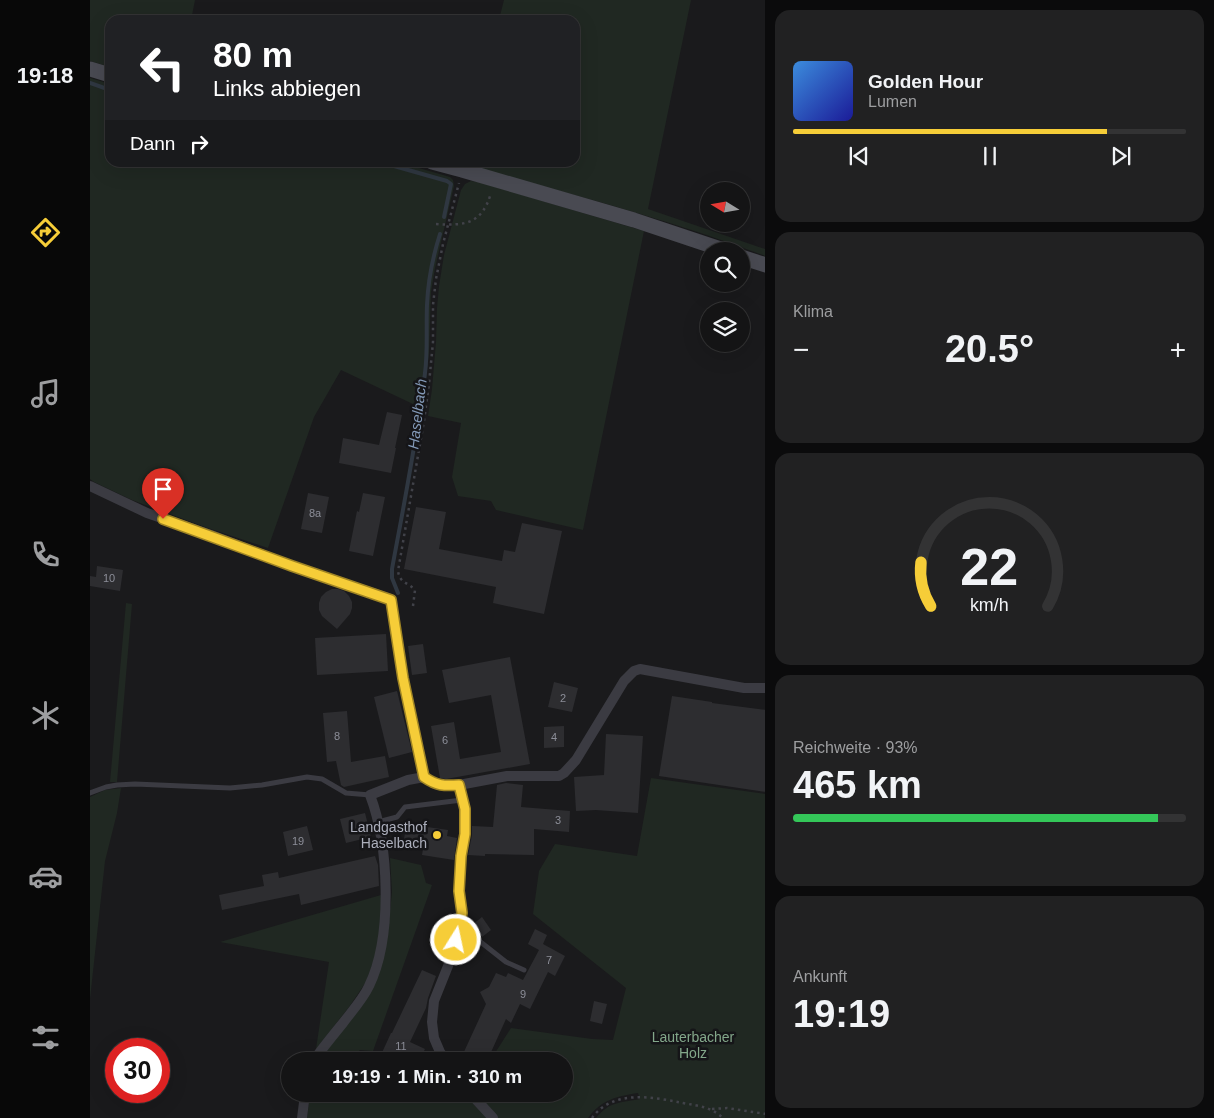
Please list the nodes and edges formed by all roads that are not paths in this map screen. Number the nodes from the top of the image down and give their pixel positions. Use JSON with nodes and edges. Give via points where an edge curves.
{"nodes":[{"id":1,"x":90,"y":69,"type":"edge"},
{"id":2,"x":105,"y":74,"type":"edge"},
{"id":3,"x":451,"y":167,"type":"edge"},
{"id":4,"x":700,"y":242,"type":"edge"},
{"id":5,"x":750,"y":259,"type":"edge"},
{"id":6,"x":765,"y":265,"type":"edge"},
{"id":7,"x":90,"y":486,"type":"edge"},
{"id":8,"x":765,"y":688,"type":"edge"},
{"id":9,"x":424,"y":777,"type":"junction"},
{"id":10,"x":459,"y":785,"type":"junction"},
{"id":11,"x":90,"y":793,"type":"edge"},
{"id":12,"x":370,"y":795,"type":"junction"},
{"id":13,"x":463,"y":800,"type":"junction"},
{"id":14,"x":378,"y":822,"type":"junction"},
{"id":15,"x":462,"y":913,"type":"junction"},
{"id":16,"x":524,"y":970,"type":"dead end"},
{"id":17,"x":320,"y":1052,"type":"edge"},
{"id":18,"x":440,"y":1052,"type":"edge"},
{"id":19,"x":304,"y":1102,"type":"edge"},
{"id":20,"x":478,"y":1102,"type":"edge"},
{"id":21,"x":302,"y":1118,"type":"edge"},
{"id":22,"x":493,"y":1118,"type":"edge"}],
"edges":[{"from":1,"to":2,"type":"street"},
{"from":3,"to":4,"type":"street"},
{"from":5,"to":6,"type":"street"},
{"from":7,"to":9,"type":"street","via":[[147,513],[391,600]]},
{"from":8,"to":10,"type":"street","via":[[744,688],[640,669],[624,681],[576,760],[564,773],[559,776],[507,776]]},
{"from":9,"to":10,"type":"street","via":[[441,786]]},
{"from":9,"to":12,"type":"street"},
{"from":10,"to":13,"type":"street"},
{"from":11,"to":12,"type":"lane","via":[[117,785],[230,788],[307,778],[322,779],[346,794]]},
{"from":12,"to":14,"type":"street"},
{"from":13,"to":14,"type":"lane","via":[[405,807],[397,817]]},
{"from":13,"to":15,"type":"street","via":[[465,834],[459,891]]},
{"from":14,"to":17,"type":"street","via":[[386,888],[382,942],[376,967],[369,987]]},
{"from":15,"to":16,"type":"lane","via":[[466,928],[473,936],[506,962]]},
{"from":15,"to":18,"type":"street","via":[[450,961],[434,1001],[432,1022]]},
{"from":19,"to":21,"type":"street"},
{"from":20,"to":22,"type":"street"}]}
